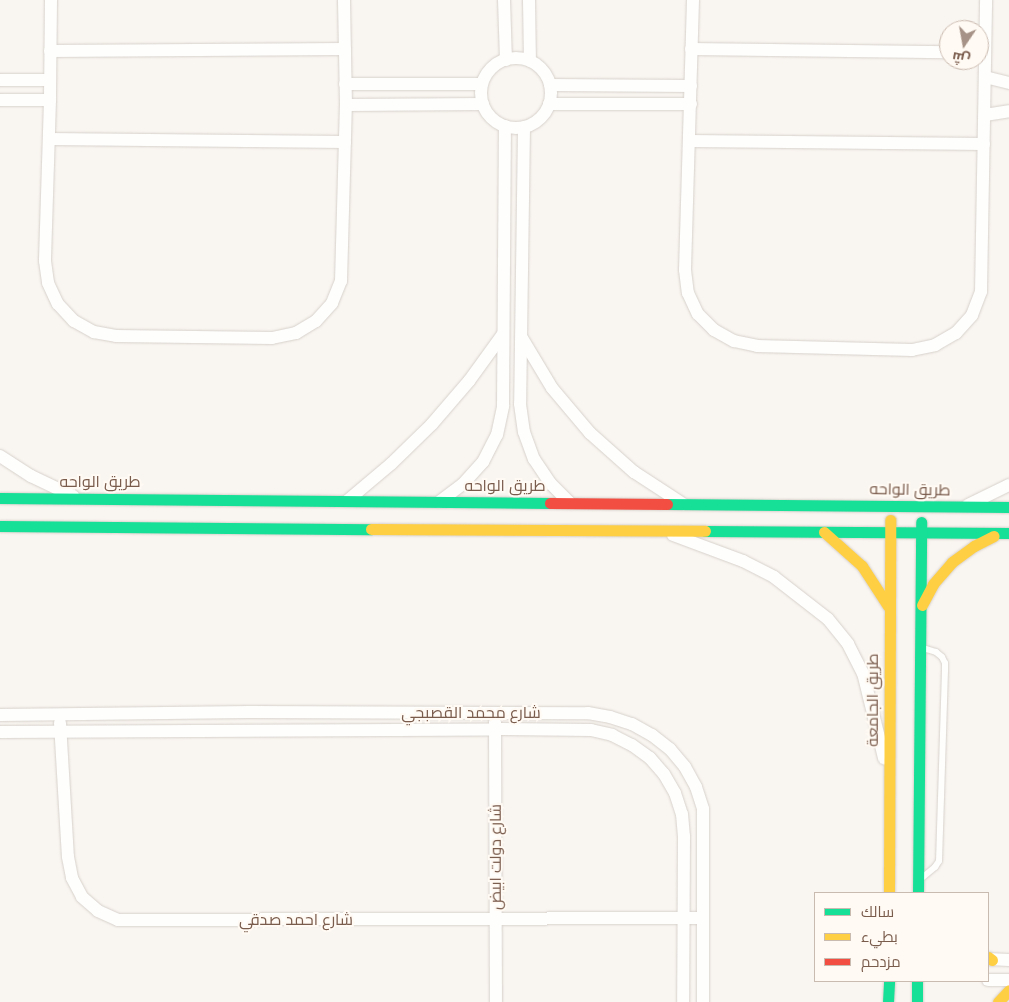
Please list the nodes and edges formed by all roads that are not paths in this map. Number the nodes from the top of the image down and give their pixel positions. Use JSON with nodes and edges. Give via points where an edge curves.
{"nodes":[{"id":1,"x":51,"y":0,"type":"edge"},
{"id":2,"x":344,"y":0,"type":"edge"},
{"id":3,"x":504,"y":0,"type":"edge"},
{"id":4,"x":529,"y":0,"type":"edge"},
{"id":5,"x":693,"y":0,"type":"edge"},
{"id":6,"x":986,"y":0,"type":"edge"},
{"id":7,"x":984,"y":20,"type":"edge"},
{"id":8,"x":345,"y":49,"type":"junction"},
{"id":9,"x":691,"y":49,"type":"junction"},
{"id":10,"x":50,"y":51,"type":"junction"},
{"id":11,"x":939,"y":52,"type":"edge"},
{"id":12,"x":506,"y":60,"type":"junction"},
{"id":13,"x":530,"y":61,"type":"junction"},
{"id":14,"x":984,"y":70,"type":"edge"},
{"id":15,"x":985,"y":77,"type":"junction"},
{"id":16,"x":0,"y":80,"type":"edge"},
{"id":17,"x":50,"y":80,"type":"junction"},
{"id":18,"x":1009,"y":83,"type":"edge"},
{"id":19,"x":345,"y":84,"type":"junction"},
{"id":20,"x":482,"y":84,"type":"junction"},
{"id":21,"x":550,"y":85,"type":"junction"},
{"id":22,"x":691,"y":86,"type":"junction"},
{"id":23,"x":0,"y":100,"type":"edge"},
{"id":24,"x":50,"y":100,"type":"junction"},
{"id":25,"x":483,"y":104,"type":"junction"},
{"id":26,"x":548,"y":104,"type":"junction"},
{"id":27,"x":691,"y":104,"type":"junction"},
{"id":28,"x":346,"y":105,"type":"junction"},
{"id":29,"x":1009,"y":111,"type":"edge"},
{"id":30,"x":985,"y":115,"type":"junction"},
{"id":31,"x":504,"y":126,"type":"junction"},
{"id":32,"x":524,"y":127,"type":"junction"},
{"id":33,"x":49,"y":139,"type":"junction"},
{"id":34,"x":345,"y":142,"type":"junction"},
{"id":35,"x":690,"y":142,"type":"junction"},
{"id":36,"x":984,"y":144,"type":"junction"},
{"id":37,"x":503,"y":334,"type":"junction"},
{"id":38,"x":522,"y":338,"type":"junction"},
{"id":39,"x":0,"y":456,"type":"edge"},
{"id":40,"x":1009,"y":485,"type":"edge"},
{"id":41,"x":0,"y":498,"type":"edge"},
{"id":42,"x":78,"y":498,"type":"junction"},
{"id":43,"x":347,"y":501,"type":"junction"},
{"id":44,"x":439,"y":502,"type":"junction"},
{"id":45,"x":570,"y":503,"type":"junction"},
{"id":46,"x":684,"y":504,"type":"junction"},
{"id":47,"x":890,"y":506,"type":"junction"},
{"id":48,"x":921,"y":506,"type":"junction"},
{"id":49,"x":964,"y":506,"type":"junction"},
{"id":50,"x":1009,"y":507,"type":"edge"},
{"id":51,"x":0,"y":526,"type":"edge"},
{"id":52,"x":661,"y":531,"type":"junction"},
{"id":53,"x":824,"y":532,"type":"junction"},
{"id":54,"x":890,"y":533,"type":"junction"},
{"id":55,"x":921,"y":533,"type":"junction"},
{"id":56,"x":1004,"y":533,"type":"edge"},
{"id":57,"x":890,"y":608,"type":"junction"},
{"id":58,"x":920,"y":608,"type":"junction"},
{"id":59,"x":920,"y":647,"type":"junction"},
{"id":60,"x":494,"y":713,"type":"junction"},
{"id":61,"x":60,"y":714,"type":"junction"},
{"id":62,"x":0,"y":715,"type":"edge"},
{"id":63,"x":495,"y":729,"type":"junction"},
{"id":64,"x":61,"y":731,"type":"junction"},
{"id":65,"x":0,"y":732,"type":"edge"},
{"id":66,"x":889,"y":778,"type":"junction"},
{"id":67,"x":918,"y":881,"type":"junction"},
{"id":68,"x":889,"y":892,"type":"edge"},
{"id":69,"x":918,"y":892,"type":"edge"},
{"id":70,"x":684,"y":918,"type":"junction"},
{"id":71,"x":703,"y":918,"type":"junction"},
{"id":72,"x":496,"y":919,"type":"junction"},
{"id":73,"x":989,"y":959,"type":"edge"},
{"id":74,"x":1009,"y":960,"type":"edge"},
{"id":75,"x":989,"y":980,"type":"edge"},
{"id":76,"x":1009,"y":980,"type":"edge"},
{"id":77,"x":888,"y":982,"type":"edge"},
{"id":78,"x":917,"y":982,"type":"edge"},
{"id":79,"x":1009,"y":990,"type":"edge"},
{"id":80,"x":496,"y":1002,"type":"edge"},
{"id":81,"x":682,"y":1002,"type":"edge"},
{"id":82,"x":703,"y":1002,"type":"edge"},
{"id":83,"x":888,"y":1002,"type":"edge"},
{"id":84,"x":917,"y":1002,"type":"edge"},
{"id":85,"x":998,"y":1002,"type":"edge"}],
"edges":[{"from":1,"to":10,"type":"street"},
{"from":2,"to":8,"type":"street"},
{"from":3,"to":12,"type":"street"},
{"from":4,"to":13,"type":"street"},
{"from":5,"to":9,"type":"street"},
{"from":6,"to":7,"type":"street"},
{"from":8,"to":10,"type":"street"},
{"from":8,"to":19,"type":"street"},
{"from":9,"to":11,"type":"street"},
{"from":9,"to":22,"type":"street"},
{"from":10,"to":17,"type":"street"},
{"from":12,"to":13,"type":"street"},
{"from":12,"to":20,"type":"street","via":[[490,69]]},
{"from":13,"to":21,"type":"street","via":[[543,71]]},
{"from":14,"to":15,"type":"street"},
{"from":15,"to":18,"type":"street"},
{"from":15,"to":30,"type":"street"},
{"from":16,"to":17,"type":"street"},
{"from":17,"to":24,"type":"street"},
{"from":19,"to":20,"type":"street"},
{"from":19,"to":28,"type":"street"},
{"from":20,"to":25,"type":"street"},
{"from":21,"to":22,"type":"street"},
{"from":21,"to":26,"type":"street"},
{"from":22,"to":27,"type":"street"},
{"from":23,"to":24,"type":"street"},
{"from":24,"to":33,"type":"street"},
{"from":25,"to":28,"type":"street"},
{"from":25,"to":31,"type":"street","via":[[488,114]]},
{"from":26,"to":27,"type":"street"},
{"from":26,"to":32,"type":"street","via":[[535,122]]},
{"from":27,"to":35,"type":"street"},
{"from":28,"to":34,"type":"street"},
{"from":29,"to":30,"type":"street"},
{"from":30,"to":36,"type":"street"},
{"from":31,"to":32,"type":"street"},
{"from":31,"to":37,"type":"street"},
{"from":32,"to":38,"type":"street"},
{"from":33,"to":34,"type":"street"},
{"from":33,"to":34,"type":"street","via":[[45,261],[48,283],[58,304],[74,321],[94,332],[116,336],[272,338],[296,334],[316,321],[332,303],[341,281]]},
{"from":35,"to":36,"type":"street"},
{"from":35,"to":36,"type":"street","via":[[685,270],[688,293],[698,314],[714,330],[734,341],[757,346],[912,350],[935,345],[956,333],[972,315],[980,292]]},
{"from":37,"to":43,"type":"street","via":[[432,424]]},
{"from":37,"to":44,"type":"street","via":[[504,406],[497,435],[483,462],[464,484]]},
{"from":38,"to":45,"type":"street","via":[[520,404],[524,432],[534,459],[550,483]]},
{"from":38,"to":46,"type":"street","via":[[552,388],[590,433],[634,472]]},
{"from":39,"to":42,"type":"street","via":[[31,476]]},
{"from":40,"to":49,"type":"street"},
{"from":41,"to":42,"type":"street","name":"طريق الواحه"},
{"from":42,"to":43,"type":"street","name":"طريق الواحه"},
{"from":43,"to":44,"type":"street","name":"طريق الواحه"},
{"from":44,"to":45,"type":"street","name":"طريق الواحه"},
{"from":45,"to":46,"type":"street","name":"طريق الواحه"},
{"from":46,"to":47,"type":"street","name":"طريق الواحه"},
{"from":47,"to":48,"type":"street","name":"طريق الواحه"},
{"from":47,"to":54,"type":"street","name":"طريق الجامعة"},
{"from":48,"to":49,"type":"street","name":"طريق الواحه"},
{"from":48,"to":55,"type":"street"},
{"from":49,"to":50,"type":"street","name":"طريق الواحه"},
{"from":51,"to":52,"type":"street"},
{"from":52,"to":53,"type":"street"},
{"from":52,"to":66,"type":"street","via":[[743,561],[774,578],[828,619],[848,644],[863,673]]},
{"from":53,"to":54,"type":"street"},
{"from":53,"to":57,"type":"street","via":[[862,566]]},
{"from":54,"to":55,"type":"street"},
{"from":54,"to":57,"type":"street","name":"طريق الجامعة"},
{"from":55,"to":56,"type":"street"},
{"from":55,"to":58,"type":"street"},
{"from":56,"to":58,"type":"street","via":[[974,546],[952,562]]},
{"from":57,"to":66,"type":"street","name":"طريق الجامعة"},
{"from":58,"to":59,"type":"street"},
{"from":59,"to":67,"type":"street"},
{"from":59,"to":67,"type":"lane","via":[[942,657],[945,671],[938,860],[935,867]]},
{"from":60,"to":61,"type":"street","name":"شارع محمد القصبجي"},
{"from":60,"to":63,"type":"street","name":"شارع دولت ابيض"},
{"from":60,"to":71,"type":"street","name":"شارع محمد القصبجي","via":[[610,716],[652,735],[670,749],[696,787],[703,809]]},
{"from":61,"to":62,"type":"street","name":"شارع محمد القصبجي"},
{"from":61,"to":64,"type":"street","name":"شارع احمد صدقي"},
{"from":63,"to":64,"type":"street","name":"شارع محمد القصبجي"},
{"from":63,"to":70,"type":"street","name":"شارع محمد القصبجي","via":[[591,730],[626,742],[650,758],[668,780],[682,814]]},
{"from":63,"to":72,"type":"street","name":"شارع دولت ابيض"},
{"from":64,"to":65,"type":"street","name":"شارع محمد القصبجي"},
{"from":64,"to":72,"type":"street","name":"شارع احمد صدقي","via":[[72,878],[82,897],[111,917],[140,921]]},
{"from":66,"to":68,"type":"street","name":"طريق الجامعة"},
{"from":67,"to":69,"type":"street"},
{"from":70,"to":71,"type":"street","name":"شارع احمد صدقي"},
{"from":70,"to":72,"type":"street","name":"شارع احمد صدقي"},
{"from":70,"to":81,"type":"street","name":"شارع محمد القصبجي"},
{"from":71,"to":82,"type":"street","name":"شارع محمد القصبجي"},
{"from":72,"to":80,"type":"street","name":"شارع دولت ابيض"},
{"from":73,"to":74,"type":"street"},
{"from":75,"to":76,"type":"street"},
{"from":77,"to":83,"type":"street"},
{"from":78,"to":84,"type":"street"},
{"from":79,"to":85,"type":"street"}]}
